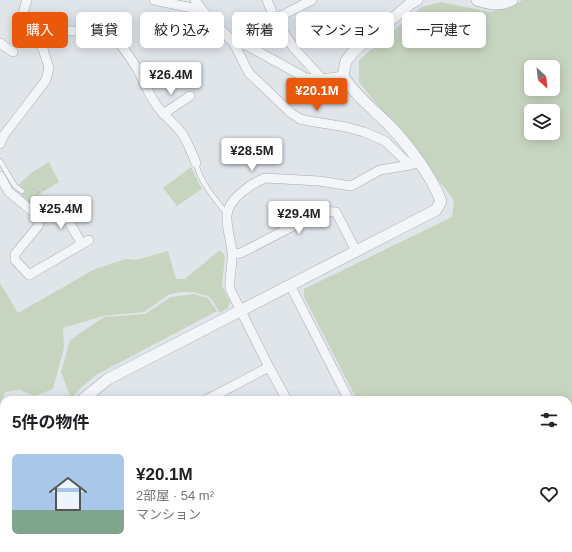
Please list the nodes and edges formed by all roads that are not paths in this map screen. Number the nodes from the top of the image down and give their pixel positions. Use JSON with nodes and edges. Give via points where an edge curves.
{"nodes":[{"id":1,"x":27,"y":0,"type":"edge"},
{"id":2,"x":154,"y":0,"type":"edge"},
{"id":3,"x":195,"y":0,"type":"edge"},
{"id":4,"x":267,"y":0,"type":"edge"},
{"id":5,"x":312,"y":0,"type":"edge"},
{"id":6,"x":416,"y":0,"type":"edge"},
{"id":7,"x":477,"y":0,"type":"edge"},
{"id":8,"x":512,"y":0,"type":"edge"},
{"id":9,"x":202,"y":10,"type":"junction"},
{"id":10,"x":23,"y":12,"type":"edge"},
{"id":11,"x":273,"y":12,"type":"edge"},
{"id":12,"x":288,"y":13,"type":"edge"},
{"id":13,"x":68,"y":31,"type":"edge"},
{"id":14,"x":288,"y":39,"type":"edge"},
{"id":15,"x":232,"y":41,"type":"edge"},
{"id":16,"x":2,"y":48,"type":"edge"},
{"id":17,"x":42,"y":48,"type":"edge"},
{"id":18,"x":236,"y":48,"type":"edge"},
{"id":19,"x":251,"y":48,"type":"edge"},
{"id":20,"x":13,"y":52,"type":"dead end"},
{"id":21,"x":343,"y":76,"type":"junction"},
{"id":22,"x":322,"y":79,"type":"junction"},
{"id":23,"x":190,"y":96,"type":"dead end"},
{"id":24,"x":163,"y":114,"type":"junction"},
{"id":25,"x":0,"y":144,"type":"edge"},
{"id":26,"x":0,"y":161,"type":"edge"},
{"id":27,"x":196,"y":163,"type":"joint"},
{"id":28,"x":414,"y":163,"type":"junction"},
{"id":29,"x":0,"y":176,"type":"edge"},
{"id":30,"x":22,"y":191,"type":"dead end"},
{"id":31,"x":59,"y":205,"type":"dead end"},
{"id":32,"x":227,"y":214,"type":"junction"},
{"id":33,"x":356,"y":252,"type":"junction"},
{"id":34,"x":232,"y":254,"type":"junction"},
{"id":35,"x":290,"y":285,"type":"junction"},
{"id":36,"x":241,"y":310,"type":"junction"},
{"id":37,"x":269,"y":367,"type":"junction"},
{"id":38,"x":87,"y":396,"type":"edge"},
{"id":39,"x":214,"y":396,"type":"edge"},
{"id":40,"x":285,"y":396,"type":"edge"},
{"id":41,"x":347,"y":396,"type":"edge"}],
"edges":[{"from":1,"to":10,"type":"street"},
{"from":2,"to":9,"type":"street"},
{"from":3,"to":9,"type":"street"},
{"from":4,"to":11,"type":"street"},
{"from":5,"to":12,"type":"street"},
{"from":6,"to":21,"type":"street","via":[[354,51],[346,62]]},
{"from":7,"to":8,"type":"street","via":[[491,4]]},
{"from":9,"to":15,"type":"street"},
{"from":13,"to":24,"type":"street","via":[[111,33],[125,49],[154,103]]},
{"from":14,"to":22,"type":"street"},
{"from":16,"to":20,"type":"street"},
{"from":17,"to":25,"type":"street","via":[[49,68],[46,80],[4,135]]},
{"from":18,"to":28,"type":"street","via":[[249,73],[291,113],[309,121],[364,132],[385,141]]},
{"from":19,"to":22,"type":"street","via":[[306,78]]},
{"from":21,"to":22,"type":"street"},
{"from":21,"to":28,"type":"street","via":[[350,87],[388,125]]},
{"from":23,"to":24,"type":"street"},
{"from":24,"to":27,"type":"street","via":[[182,135]]},
{"from":26,"to":30,"type":"lane","via":[[15,186]]},
{"from":27,"to":32,"type":"lane","via":[[210,191]]},
{"from":28,"to":32,"type":"street","via":[[380,170],[351,186],[319,181],[265,178],[237,196]]},
{"from":28,"to":33,"type":"street","via":[[426,171],[441,201],[436,210]]},
{"from":29,"to":31,"type":"street","via":[[9,192],[38,216],[38,224],[16,254],[15,260],[29,275],[85,242]]},
{"from":32,"to":34,"type":"street"},
{"from":33,"to":34,"type":"street","via":[[336,212],[322,211],[241,252]]},
{"from":33,"to":35,"type":"street"},
{"from":34,"to":36,"type":"street","via":[[230,289]]},
{"from":35,"to":36,"type":"street"},
{"from":35,"to":41,"type":"street"},
{"from":36,"to":37,"type":"street"},
{"from":36,"to":38,"type":"street","via":[[108,379]]},
{"from":37,"to":39,"type":"street"},
{"from":37,"to":40,"type":"street"}]}
